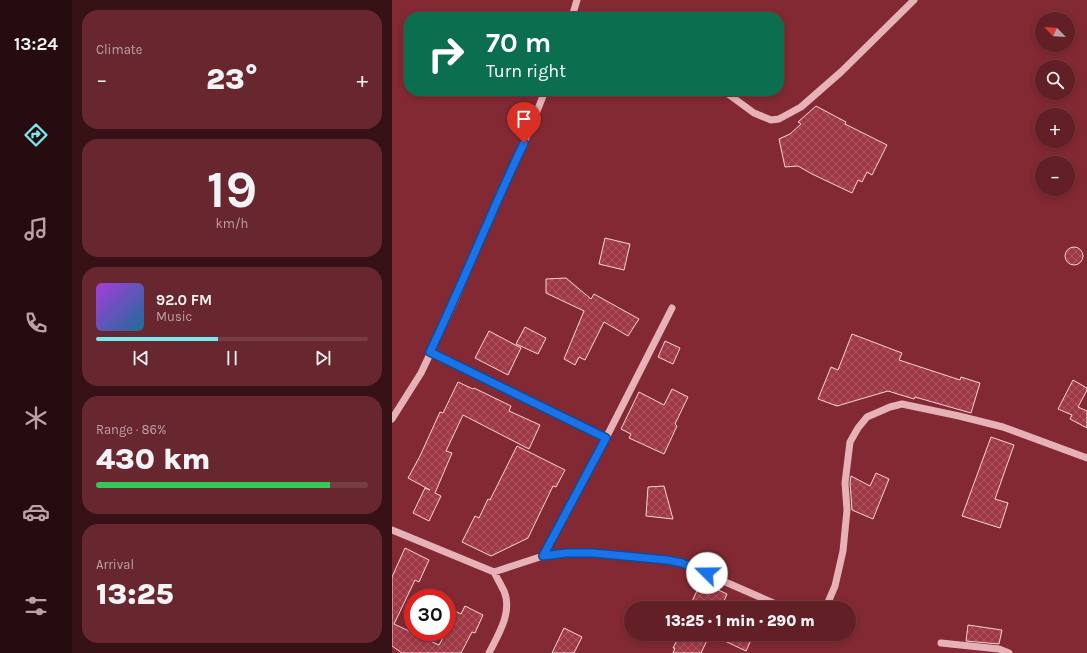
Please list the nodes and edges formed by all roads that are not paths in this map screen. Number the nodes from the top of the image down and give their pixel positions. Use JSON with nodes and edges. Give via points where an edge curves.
{"nodes":[{"id":1,"x":577,"y":0,"type":"edge"},
{"id":2,"x":914,"y":0,"type":"edge"},
{"id":3,"x":573,"y":12,"type":"edge"},
{"id":4,"x":543,"y":96,"type":"edge"},
{"id":5,"x":731,"y":96,"type":"edge"},
{"id":6,"x":672,"y":308,"type":"dead end"},
{"id":7,"x":430,"y":352,"type":"junction"},
{"id":8,"x":392,"y":419,"type":"edge"},
{"id":9,"x":606,"y":438,"type":"junction"},
{"id":10,"x":1087,"y":458,"type":"edge"},
{"id":11,"x":392,"y":530,"type":"edge"},
{"id":12,"x":543,"y":556,"type":"junction"},
{"id":13,"x":494,"y":572,"type":"junction"},
{"id":14,"x":769,"y":601,"type":"edge"},
{"id":15,"x":829,"y":601,"type":"edge"},
{"id":16,"x":941,"y":643,"type":"dead end"},
{"id":17,"x":489,"y":653,"type":"edge"},
{"id":18,"x":1009,"y":653,"type":"edge"}],
"edges":[{"from":1,"to":3,"type":"street"},
{"from":2,"to":5,"type":"street","via":[[841,72],[801,107],[779,120],[771,120],[754,113]]},
{"from":4,"to":7,"type":"street","via":[[456,299]]},
{"from":6,"to":9,"type":"street"},
{"from":7,"to":8,"type":"street","via":[[421,373]]},
{"from":7,"to":9,"type":"street"},
{"from":9,"to":12,"type":"street"},
{"from":10,"to":15,"type":"street","via":[[1003,427],[902,404],[867,417],[850,442],[845,483],[847,510],[843,551],[835,586]]},
{"from":11,"to":13,"type":"street"},
{"from":12,"to":13,"type":"street"},
{"from":12,"to":14,"type":"street","via":[[593,553],[667,560],[682,563]]},
{"from":13,"to":17,"type":"street","via":[[504,592],[507,610]]},
{"from":16,"to":18,"type":"street","via":[[999,649]]}]}
